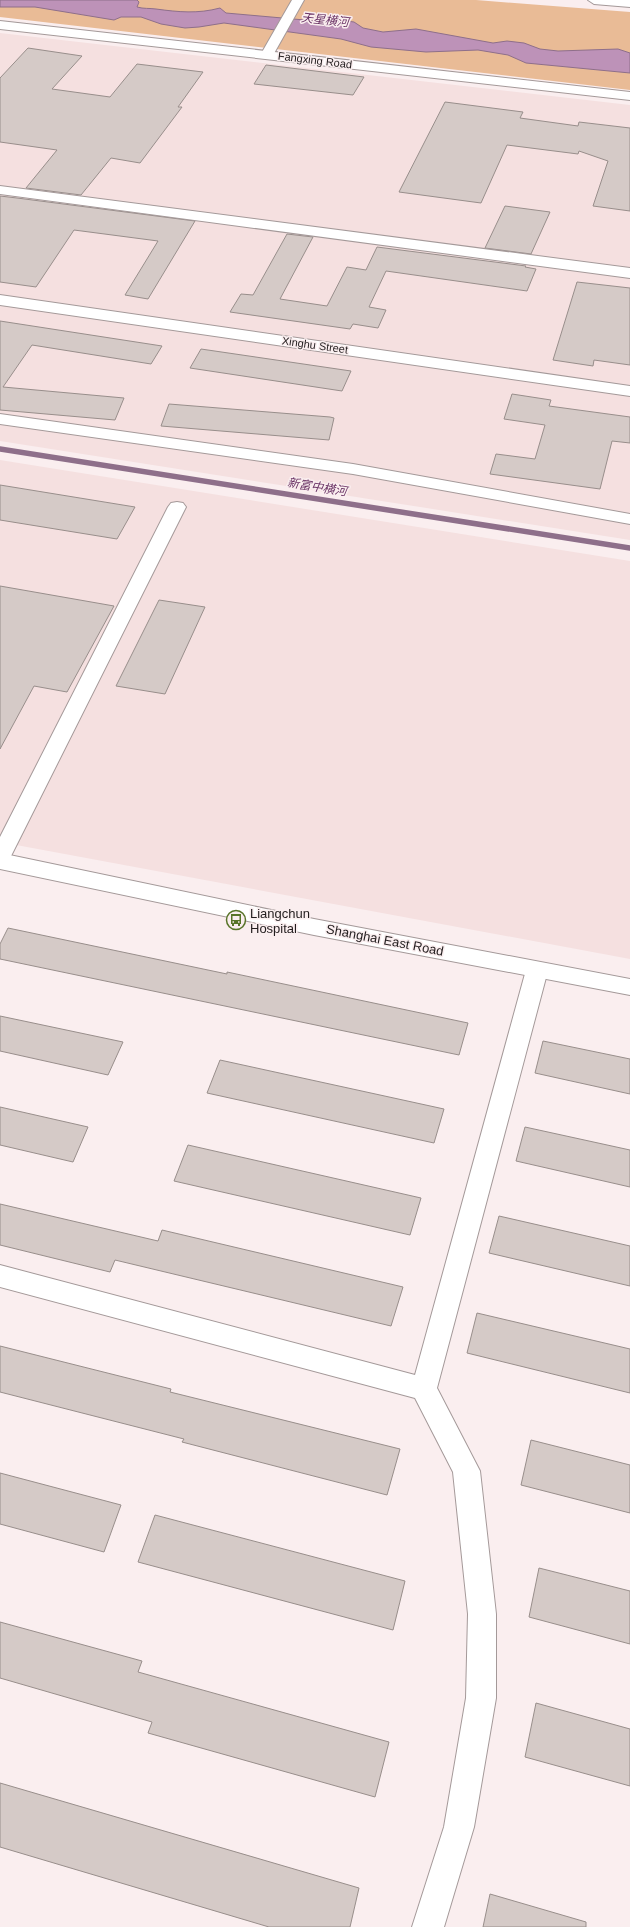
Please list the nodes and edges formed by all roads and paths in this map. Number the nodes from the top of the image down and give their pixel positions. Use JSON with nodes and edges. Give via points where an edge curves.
{"nodes":[{"id":1,"x":298,"y":0,"type":"edge"},
{"id":2,"x":594,"y":0,"type":"edge"},
{"id":3,"x":630,"y":3,"type":"edge"},
{"id":4,"x":0,"y":24,"type":"edge"},
{"id":5,"x":267,"y":54,"type":"junction"},
{"id":6,"x":630,"y":96,"type":"edge"},
{"id":7,"x":0,"y":190,"type":"edge"},
{"id":8,"x":630,"y":272,"type":"edge"},
{"id":9,"x":0,"y":300,"type":"edge"},
{"id":10,"x":630,"y":390,"type":"edge"},
{"id":11,"x":0,"y":419,"type":"edge"},
{"id":12,"x":177,"y":507,"type":"dead end"},
{"id":13,"x":630,"y":519,"type":"edge"},
{"id":14,"x":0,"y":858,"type":"edge"},
{"id":15,"x":0,"y":861,"type":"edge"},
{"id":16,"x":537,"y":970,"type":"junction"},
{"id":17,"x":630,"y":987,"type":"edge"},
{"id":18,"x":0,"y":1276,"type":"edge"},
{"id":19,"x":424,"y":1389,"type":"junction"},
{"id":20,"x":428,"y":1927,"type":"edge"}],
"edges":[{"from":1,"to":5,"type":"street"},
{"from":2,"to":3,"type":"street"},
{"from":4,"to":5,"type":"street","name":"Fangxing Road"},
{"from":5,"to":6,"type":"street","name":"Fangxing Road"},
{"from":7,"to":8,"type":"street"},
{"from":9,"to":10,"type":"street","name":"Xinghu Street"},
{"from":11,"to":13,"type":"street","via":[[353,469]]},
{"from":12,"to":14,"type":"street"},
{"from":15,"to":16,"type":"street","name":"Shanghai East Road","via":[[140,892]]},
{"from":16,"to":17,"type":"street","name":"Shanghai East Road"},
{"from":16,"to":19,"type":"street"},
{"from":18,"to":19,"type":"street"},
{"from":19,"to":20,"type":"street","via":[[466,1471],[482,1614],[480,1705],[459,1827]]}]}
